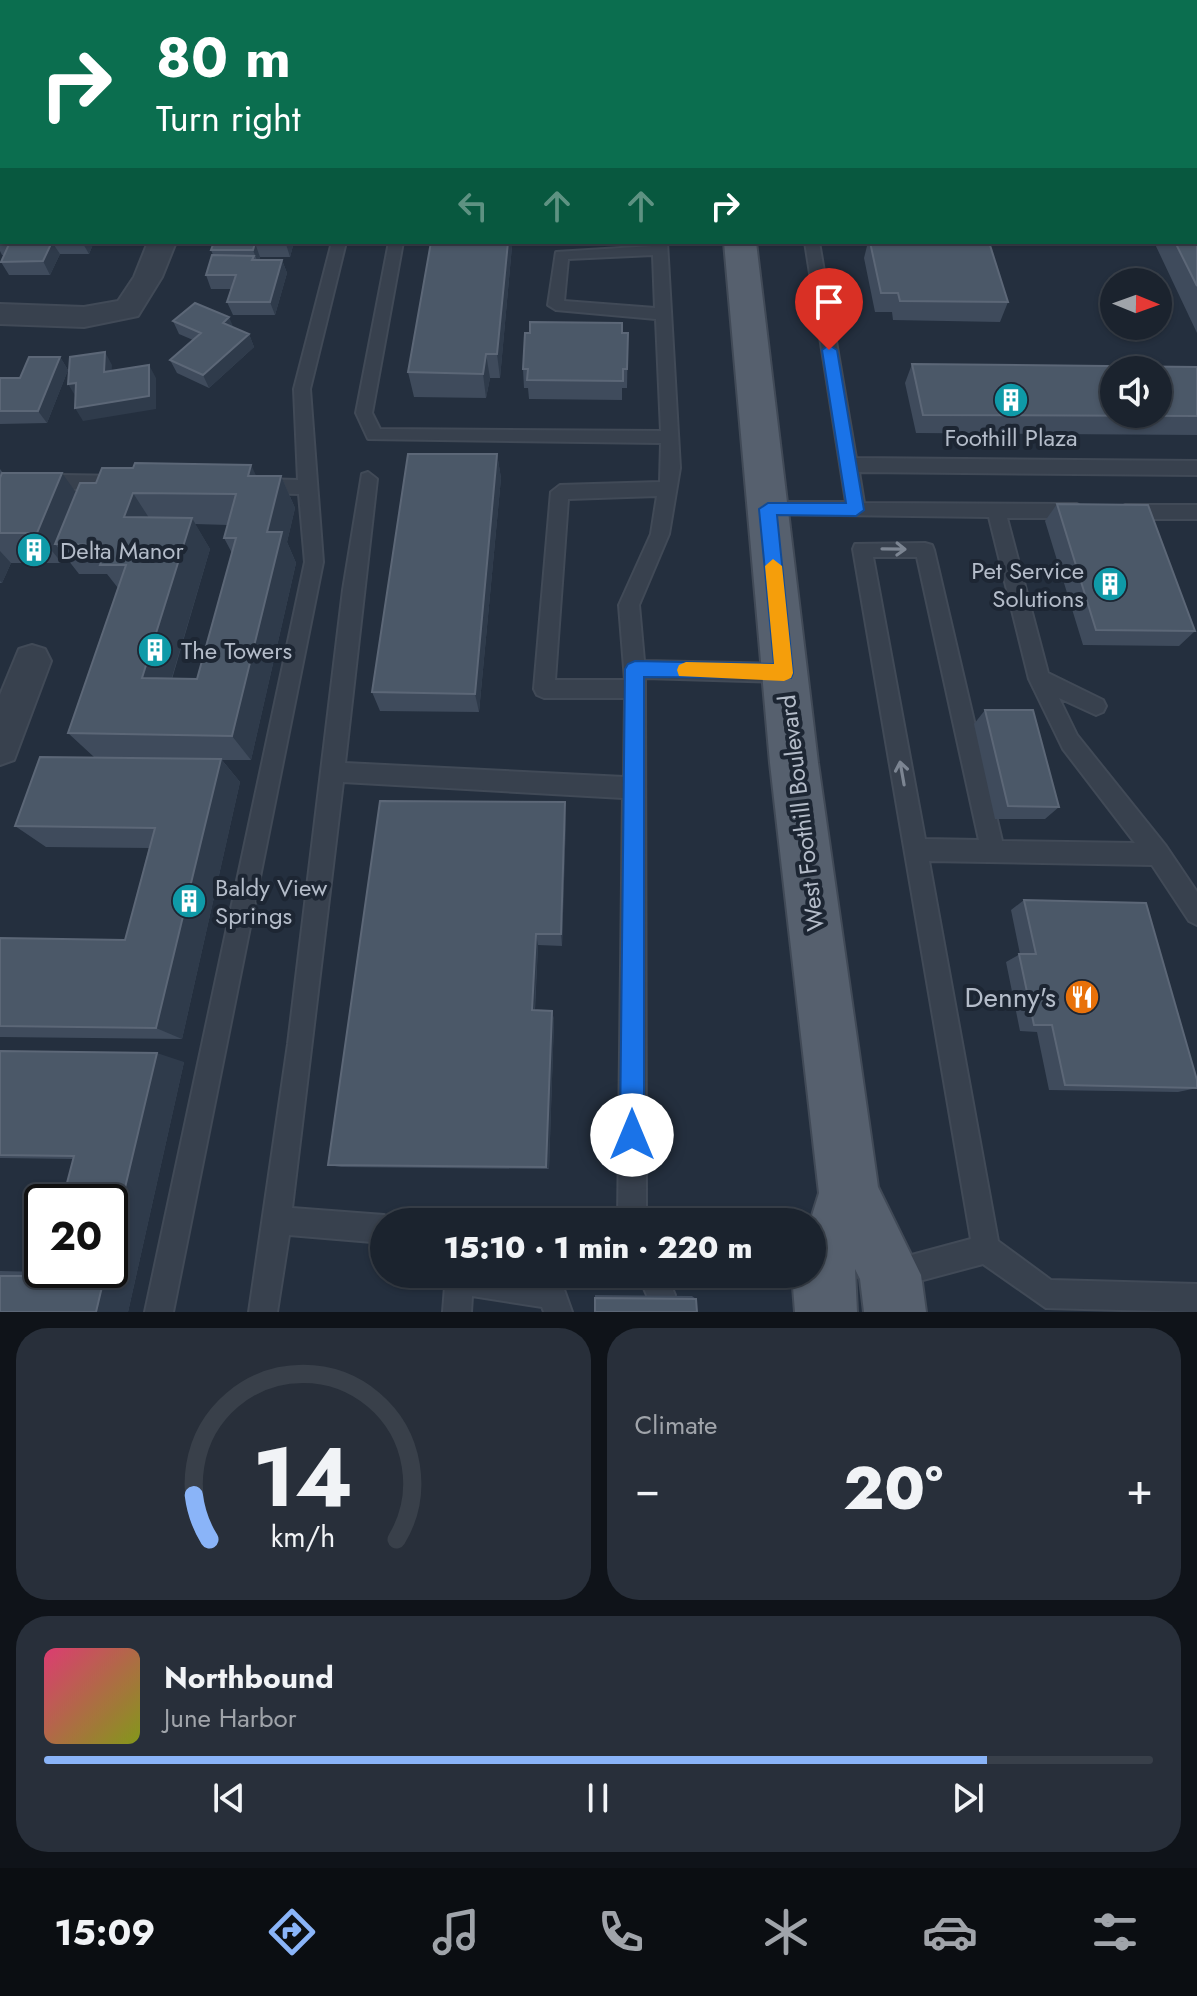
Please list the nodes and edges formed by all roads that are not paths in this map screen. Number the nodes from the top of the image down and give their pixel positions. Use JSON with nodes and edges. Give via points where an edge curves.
{"nodes":[{"id":1,"x":1004,"y":0,"type":"edge"},
{"id":2,"x":1015,"y":0,"type":"edge"},
{"id":3,"x":161,"y":244,"type":"edge"},
{"id":4,"x":338,"y":244,"type":"edge"},
{"id":5,"x":396,"y":244,"type":"edge"},
{"id":6,"x":740,"y":244,"type":"edge"},
{"id":7,"x":812,"y":244,"type":"edge"},
{"id":8,"x":660,"y":246,"type":"edge"},
{"id":9,"x":0,"y":314,"type":"edge"},
{"id":10,"x":664,"y":314,"type":"junction"},
{"id":11,"x":670,"y":437,"type":"junction"},
{"id":12,"x":848,"y":465,"type":"junction"},
{"id":13,"x":1197,"y":468,"type":"edge"},
{"id":14,"x":368,"y":479,"type":"dead end"},
{"id":15,"x":0,"y":481,"type":"edge"},
{"id":16,"x":138,"y":483,"type":"edge"},
{"id":17,"x":246,"y":485,"type":"edge"},
{"id":18,"x":307,"y":487,"type":"junction"},
{"id":19,"x":668,"y":489,"type":"junction"},
{"id":20,"x":768,"y":509,"type":"junction"},
{"id":21,"x":856,"y":510,"type":"junction"},
{"id":22,"x":996,"y":511,"type":"junction"},
{"id":23,"x":1197,"y":512,"type":"edge"},
{"id":24,"x":32,"y":661,"type":"dead end"},
{"id":25,"x":784,"y":673,"type":"junction"},
{"id":26,"x":635,"y":679,"type":"junction"},
{"id":27,"x":1039,"y":679,"type":"junction"},
{"id":28,"x":1096,"y":706,"type":"dead end"},
{"id":29,"x":0,"y":747,"type":"edge"},
{"id":30,"x":333,"y":772,"type":"junction"},
{"id":31,"x":634,"y":788,"type":"junction"},
{"id":32,"x":916,"y":850,"type":"junction"},
{"id":33,"x":993,"y":852,"type":"junction"},
{"id":34,"x":1158,"y":854,"type":"junction"},
{"id":35,"x":1197,"y":913,"type":"edge"},
{"id":36,"x":849,"y":1193,"type":"junction"},
{"id":37,"x":632,"y":1208,"type":"edge"},
{"id":38,"x":278,"y":1221,"type":"junction"},
{"id":39,"x":370,"y":1228,"type":"edge"},
{"id":40,"x":986,"y":1249,"type":"junction"},
{"id":41,"x":459,"y":1288,"type":"edge"},
{"id":42,"x":520,"y":1288,"type":"edge"},
{"id":43,"x":893,"y":1294,"type":"edge"},
{"id":44,"x":1197,"y":1298,"type":"edge"},
{"id":45,"x":1047,"y":1303,"type":"edge"},
{"id":46,"x":159,"y":1312,"type":"edge"},
{"id":47,"x":263,"y":1312,"type":"edge"},
{"id":48,"x":457,"y":1312,"type":"edge"},
{"id":49,"x":558,"y":1312,"type":"edge"},
{"id":50,"x":826,"y":1312,"type":"edge"}],
"edges":[{"from":1,"to":2,"type":"street"},
{"from":3,"to":9,"type":"street","via":[[128,309],[84,317]]},
{"from":4,"to":18,"type":"lane","via":[[302,389]]},
{"from":5,"to":11,"type":"lane","via":[[364,413],[374,435]]},
{"from":6,"to":20,"type":"main road","name":"West Foothill Boulevard"},
{"from":7,"to":12,"type":"lane"},
{"from":8,"to":10,"type":"lane"},
{"from":8,"to":10,"type":"lane","via":[[561,255],[556,305]]},
{"from":10,"to":11,"type":"lane"},
{"from":11,"to":19,"type":"lane"},
{"from":12,"to":13,"type":"lane"},
{"from":12,"to":21,"type":"lane"},
{"from":14,"to":30,"type":"lane"},
{"from":15,"to":16,"type":"lane"},
{"from":17,"to":18,"type":"lane"},
{"from":18,"to":46,"type":"lane","via":[[314,562]]},
{"from":19,"to":26,"type":"lane","via":[[660,534],[629,605]]},
{"from":19,"to":26,"type":"lane","via":[[560,492],[544,689]]},
{"from":20,"to":21,"type":"lane"},
{"from":20,"to":25,"type":"main road","name":"West Foothill Boulevard"},
{"from":21,"to":22,"type":"lane"},
{"from":22,"to":23,"type":"lane"},
{"from":22,"to":27,"type":"lane"},
{"from":24,"to":29,"type":"street"},
{"from":25,"to":26,"type":"lane"},
{"from":25,"to":36,"type":"main road","name":"West Foothill Boulevard"},
{"from":26,"to":31,"type":"lane"},
{"from":27,"to":28,"type":"lane"},
{"from":27,"to":34,"type":"lane","via":[[1070,742]]},
{"from":30,"to":31,"type":"lane"},
{"from":30,"to":38,"type":"lane"},
{"from":31,"to":37,"type":"lane"},
{"from":32,"to":33,"type":"lane"},
{"from":32,"to":33,"type":"lane","one_way":true,"via":[[862,549],[925,550]]},
{"from":32,"to":40,"type":"lane"},
{"from":33,"to":34,"type":"lane"},
{"from":34,"to":35,"type":"lane"},
{"from":36,"to":43,"type":"main road","name":"West Foothill Boulevard"},
{"from":36,"to":50,"type":"main road","name":"West Foothill Boulevard","via":[[823,1273]]},
{"from":38,"to":39,"type":"lane"},
{"from":38,"to":47,"type":"lane"},
{"from":40,"to":43,"type":"lane"},
{"from":40,"to":45,"type":"lane"},
{"from":41,"to":48,"type":"lane"},
{"from":42,"to":49,"type":"lane","via":[[552,1294]]},
{"from":44,"to":45,"type":"lane"}]}
